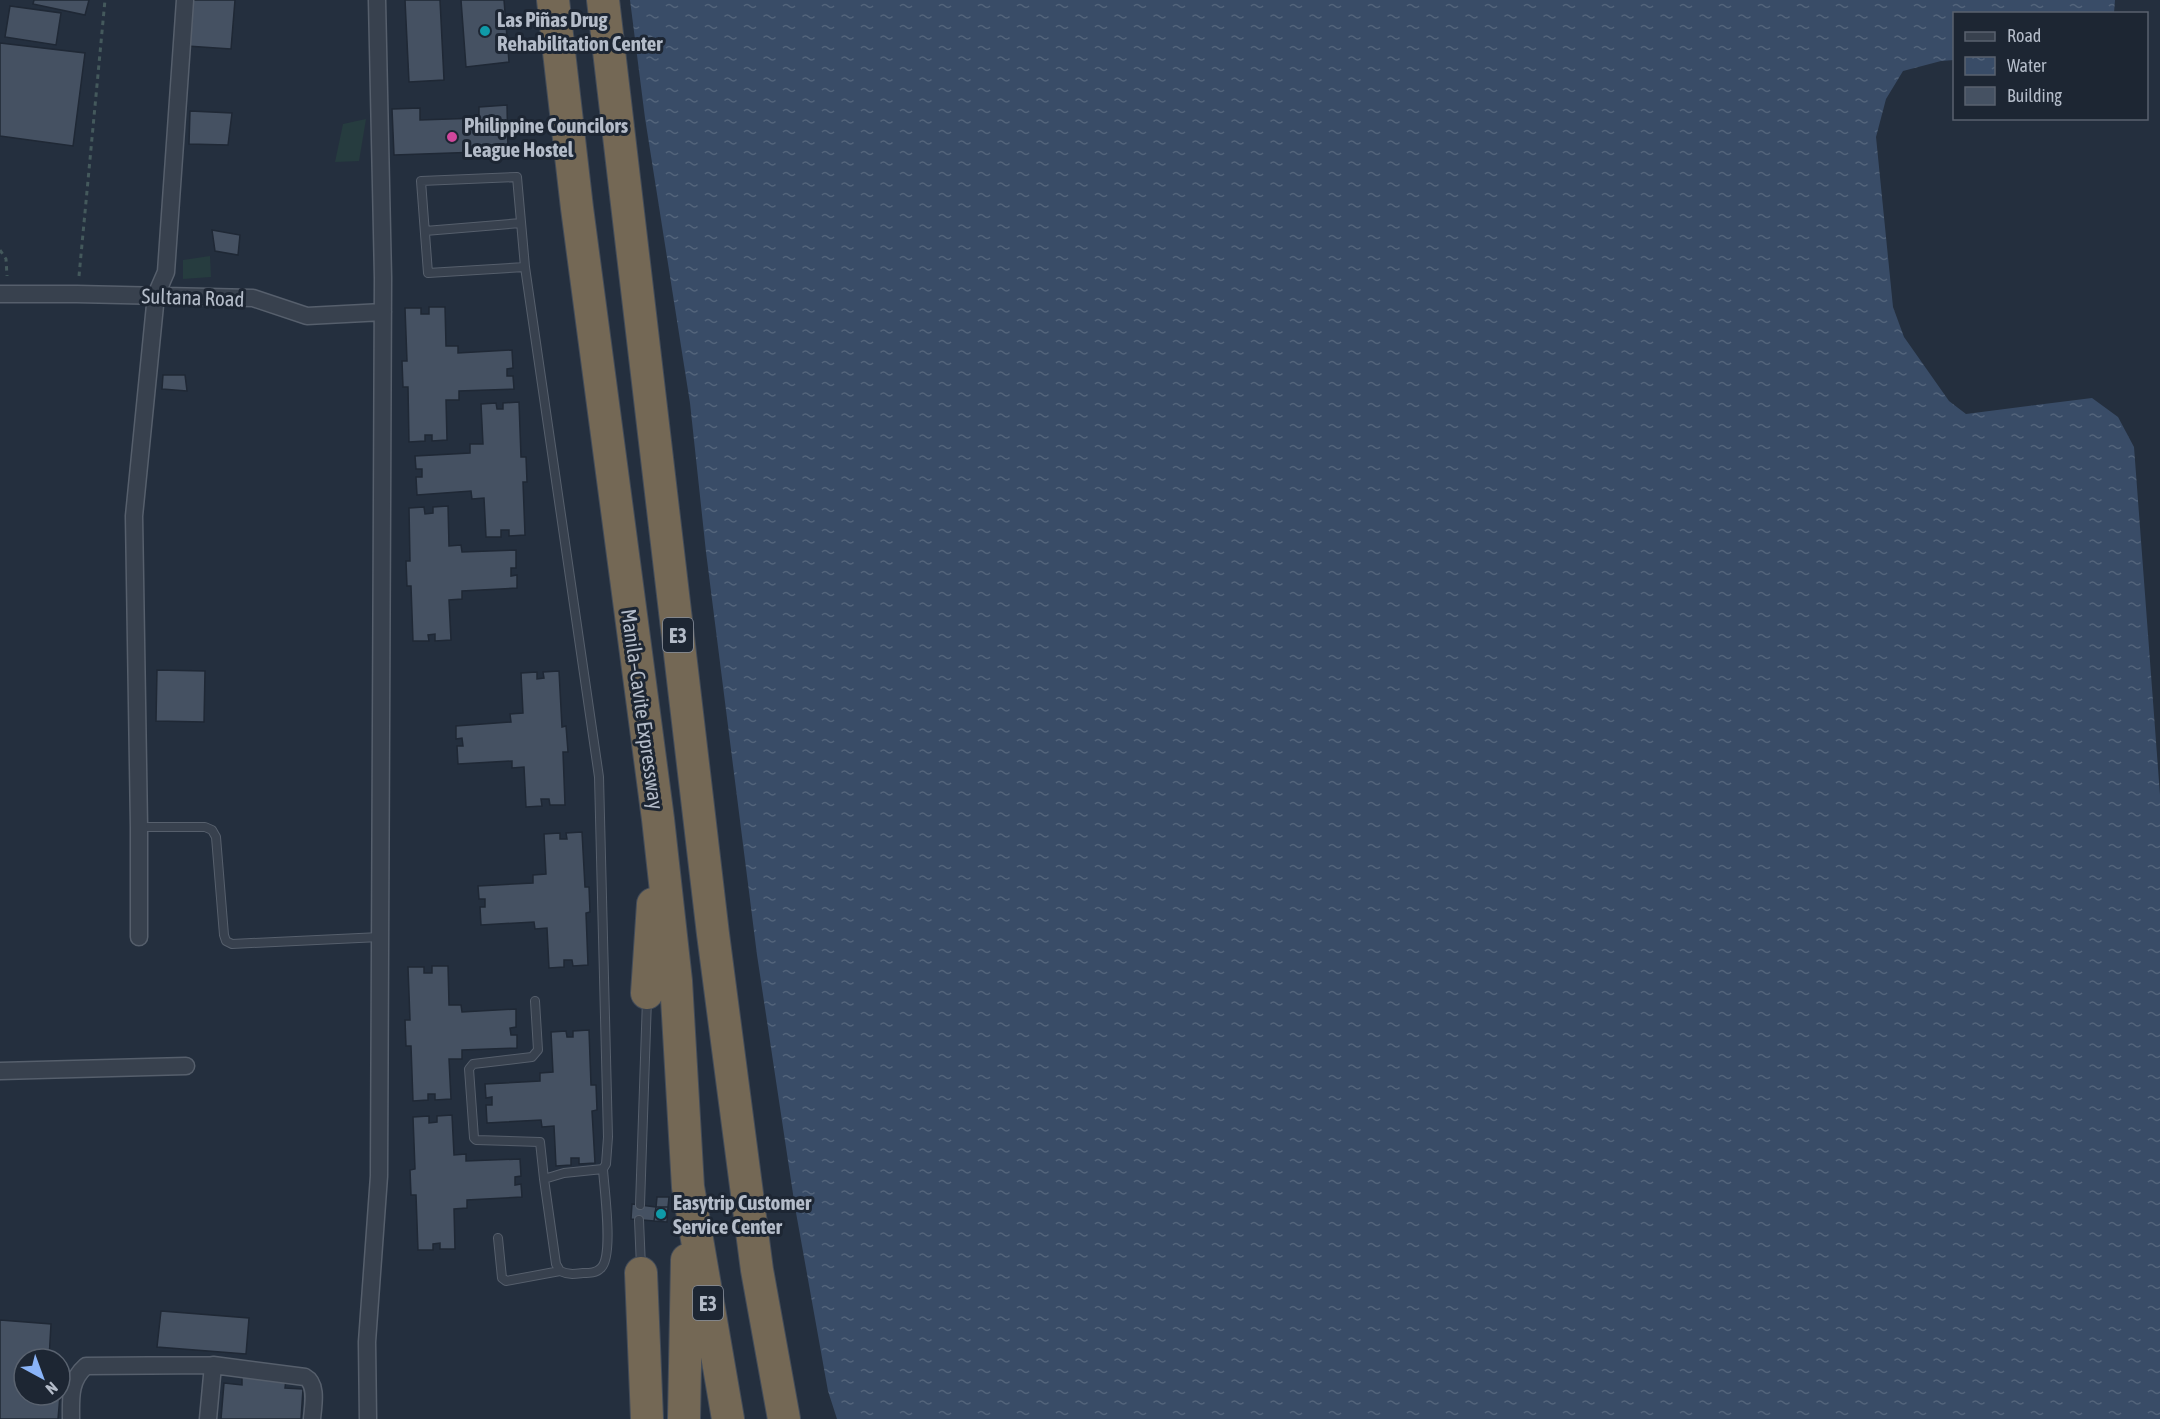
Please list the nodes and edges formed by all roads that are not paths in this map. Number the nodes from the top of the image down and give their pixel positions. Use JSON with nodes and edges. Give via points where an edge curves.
{"nodes":[{"id":1,"x":184,"y":0,"type":"edge"},
{"id":2,"x":377,"y":0,"type":"edge"},
{"id":3,"x":553,"y":0,"type":"edge"},
{"id":4,"x":603,"y":0,"type":"edge"},
{"id":5,"x":521,"y":223,"type":"junction"},
{"id":6,"x":425,"y":231,"type":"junction"},
{"id":7,"x":525,"y":267,"type":"junction"},
{"id":8,"x":4,"y":294,"type":"edge"},
{"id":9,"x":156,"y":295,"type":"junction"},
{"id":10,"x":383,"y":312,"type":"junction"},
{"id":11,"x":658,"y":819,"type":"junction"},
{"id":12,"x":139,"y":827,"type":"junction"},
{"id":13,"x":139,"y":937,"type":"dead end"},
{"id":14,"x":380,"y":937,"type":"junction"},
{"id":15,"x":647,"y":993,"type":"joint"},
{"id":16,"x":535,"y":1001,"type":"dead end"},
{"id":17,"x":186,"y":1066,"type":"dead end"},
{"id":18,"x":0,"y":1071,"type":"edge"},
{"id":19,"x":603,"y":1169,"type":"junction"},
{"id":20,"x":544,"y":1179,"type":"junction"},
{"id":21,"x":688,"y":1187,"type":"junction"},
{"id":22,"x":640,"y":1205,"type":"dead end"},
{"id":23,"x":639,"y":1220,"type":"dead end"},
{"id":24,"x":498,"y":1238,"type":"dead end"},
{"id":25,"x":757,"y":1270,"type":"junction"},
{"id":26,"x":560,"y":1271,"type":"junction"},
{"id":27,"x":641,"y":1273,"type":"joint"},
{"id":28,"x":213,"y":1365,"type":"junction"},
{"id":29,"x":71,"y":1419,"type":"edge"},
{"id":30,"x":208,"y":1419,"type":"edge"},
{"id":31,"x":312,"y":1419,"type":"edge"},
{"id":32,"x":368,"y":1419,"type":"edge"},
{"id":33,"x":647,"y":1419,"type":"edge"},
{"id":34,"x":684,"y":1419,"type":"edge"},
{"id":35,"x":728,"y":1419,"type":"edge"},
{"id":36,"x":784,"y":1419,"type":"edge"},
{"id":37,"x":796,"y":1419,"type":"edge"}],
"edges":[{"from":1,"to":9,"type":"street","via":[[166,272]]},
{"from":2,"to":10,"type":"street"},
{"from":3,"to":11,"type":"highway","name":"Manila–Cavite Expressway","number":"E3"},
{"from":4,"to":25,"type":"highway","name":"Manila–Cavite Expressway","number":"E3","via":[[713,934]]},
{"from":5,"to":6,"type":"lane"},
{"from":5,"to":6,"type":"lane","via":[[517,177],[421,181]]},
{"from":5,"to":7,"type":"lane"},
{"from":6,"to":7,"type":"lane","via":[[428,273]]},
{"from":7,"to":19,"type":"lane","via":[[599,777],[608,1137]]},
{"from":8,"to":9,"type":"street","name":"Sultana Road"},
{"from":9,"to":10,"type":"street","name":"Sultana Road","via":[[253,298],[307,316]]},
{"from":9,"to":12,"type":"street","via":[[134,516]]},
{"from":10,"to":14,"type":"street"},
{"from":11,"to":15,"type":"highway"},
{"from":11,"to":21,"type":"highway","name":"Manila–Cavite Expressway","number":"E3","via":[[676,981]]},
{"from":12,"to":13,"type":"street"},
{"from":12,"to":14,"type":"lane","via":[[213,830],[224,935],[232,944]]},
{"from":14,"to":32,"type":"street","via":[[379,1176],[367,1342]]},
{"from":15,"to":22,"type":"lane"},
{"from":16,"to":20,"type":"lane","via":[[536,1054],[473,1064],[469,1069],[474,1138],[540,1142]]},
{"from":17,"to":18,"type":"street"},
{"from":19,"to":20,"type":"lane"},
{"from":19,"to":26,"type":"lane","via":[[606,1260],[594,1272],[568,1275]]},
{"from":20,"to":26,"type":"lane"},
{"from":21,"to":34,"type":"highway"},
{"from":21,"to":35,"type":"highway","name":"Manila–Cavite Expressway","number":"E3"},
{"from":23,"to":27,"type":"lane"},
{"from":24,"to":26,"type":"lane","via":[[502,1278],[506,1281]]},
{"from":25,"to":36,"type":"highway","name":"Manila–Cavite Expressway","number":"E3"},
{"from":25,"to":37,"type":"highway"},
{"from":27,"to":33,"type":"highway"},
{"from":28,"to":29,"type":"street","via":[[86,1366],[76,1375],[71,1391]]},
{"from":28,"to":30,"type":"street"},
{"from":28,"to":31,"type":"street","via":[[305,1377],[313,1385]]}]}
